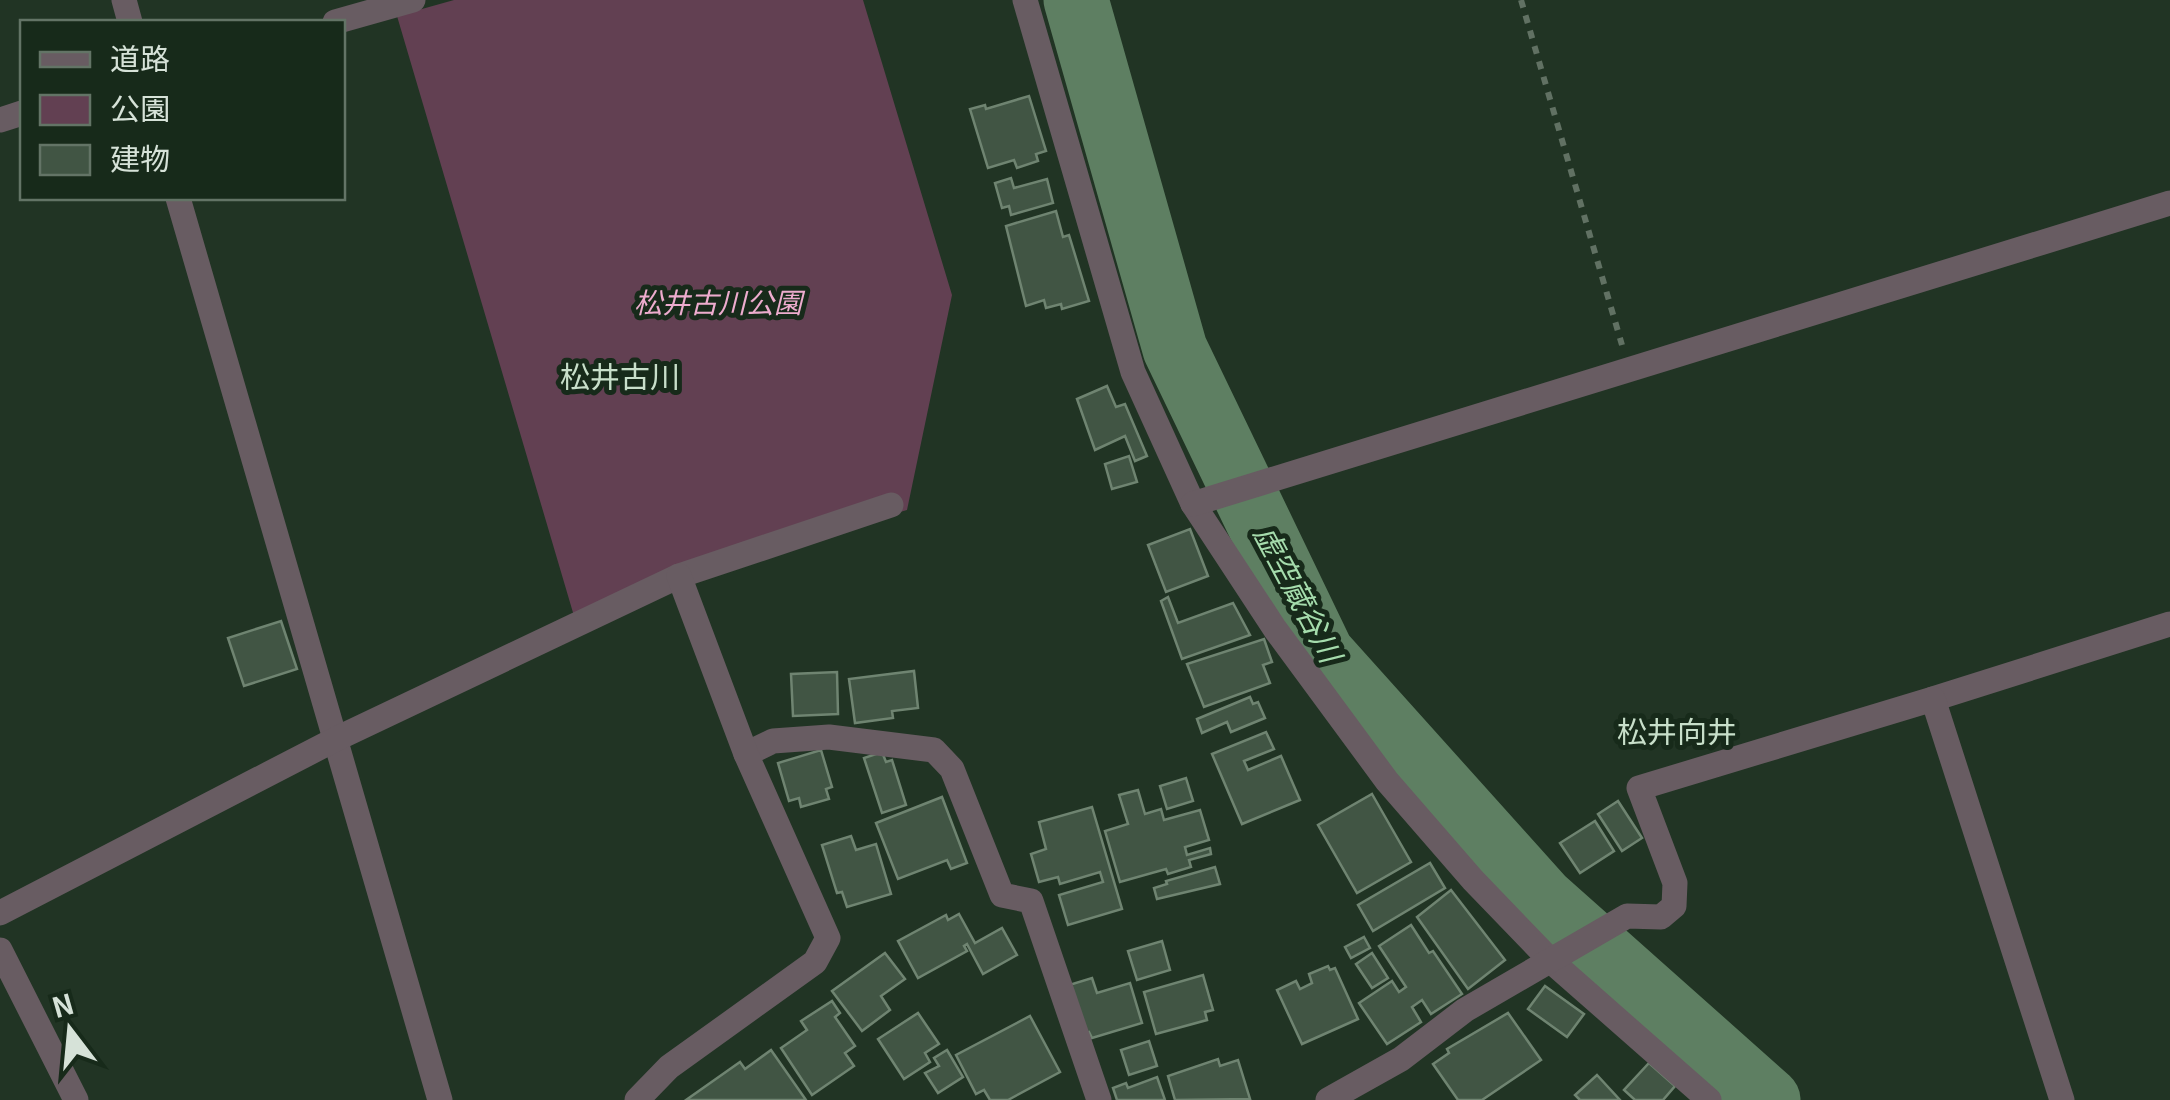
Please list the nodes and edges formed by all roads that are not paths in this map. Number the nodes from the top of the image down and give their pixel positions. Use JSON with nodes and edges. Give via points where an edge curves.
{"nodes":[{"id":1,"x":413,"y":0,"type":"edge"},
{"id":2,"x":1025,"y":0,"type":"edge"},
{"id":3,"x":342,"y":20,"type":"edge"},
{"id":4,"x":179,"y":200,"type":"edge"},
{"id":5,"x":2170,"y":203,"type":"edge"},
{"id":6,"x":1194,"y":504,"type":"junction"},
{"id":7,"x":891,"y":506,"type":"dead end"},
{"id":8,"x":679,"y":576,"type":"junction"},
{"id":9,"x":2170,"y":624,"type":"edge"},
{"id":10,"x":1934,"y":699,"type":"junction"},
{"id":11,"x":336,"y":739,"type":"junction"},
{"id":12,"x":746,"y":754,"type":"junction"},
{"id":13,"x":0,"y":913,"type":"edge"},
{"id":14,"x":0,"y":950,"type":"edge"},
{"id":15,"x":1550,"y":962,"type":"junction"},
{"id":16,"x":76,"y":1100,"type":"edge"},
{"id":17,"x":440,"y":1100,"type":"edge"},
{"id":18,"x":637,"y":1100,"type":"edge"},
{"id":19,"x":1099,"y":1100,"type":"edge"},
{"id":20,"x":1328,"y":1100,"type":"edge"},
{"id":21,"x":1709,"y":1100,"type":"edge"},
{"id":22,"x":2062,"y":1100,"type":"edge"}],
"edges":[{"from":1,"to":3,"type":"street"},
{"from":2,"to":6,"type":"street","via":[[1133,372]]},
{"from":4,"to":11,"type":"street"},
{"from":5,"to":6,"type":"street"},
{"from":6,"to":15,"type":"street","via":[[1274,629],[1387,781]]},
{"from":7,"to":8,"type":"street"},
{"from":8,"to":11,"type":"street"},
{"from":8,"to":12,"type":"street"},
{"from":9,"to":10,"type":"street"},
{"from":10,"to":15,"type":"street","via":[[1639,788],[1675,883],[1674,906],[1662,917],[1628,916]]},
{"from":10,"to":22,"type":"street"},
{"from":11,"to":13,"type":"street"},
{"from":11,"to":17,"type":"street"},
{"from":12,"to":18,"type":"street","via":[[828,938],[815,962],[669,1066]]},
{"from":12,"to":19,"type":"street","via":[[773,741],[830,736],[934,750],[952,769],[1002,895],[1031,901]]},
{"from":14,"to":16,"type":"street"},
{"from":15,"to":20,"type":"street"},
{"from":15,"to":21,"type":"street"}]}
